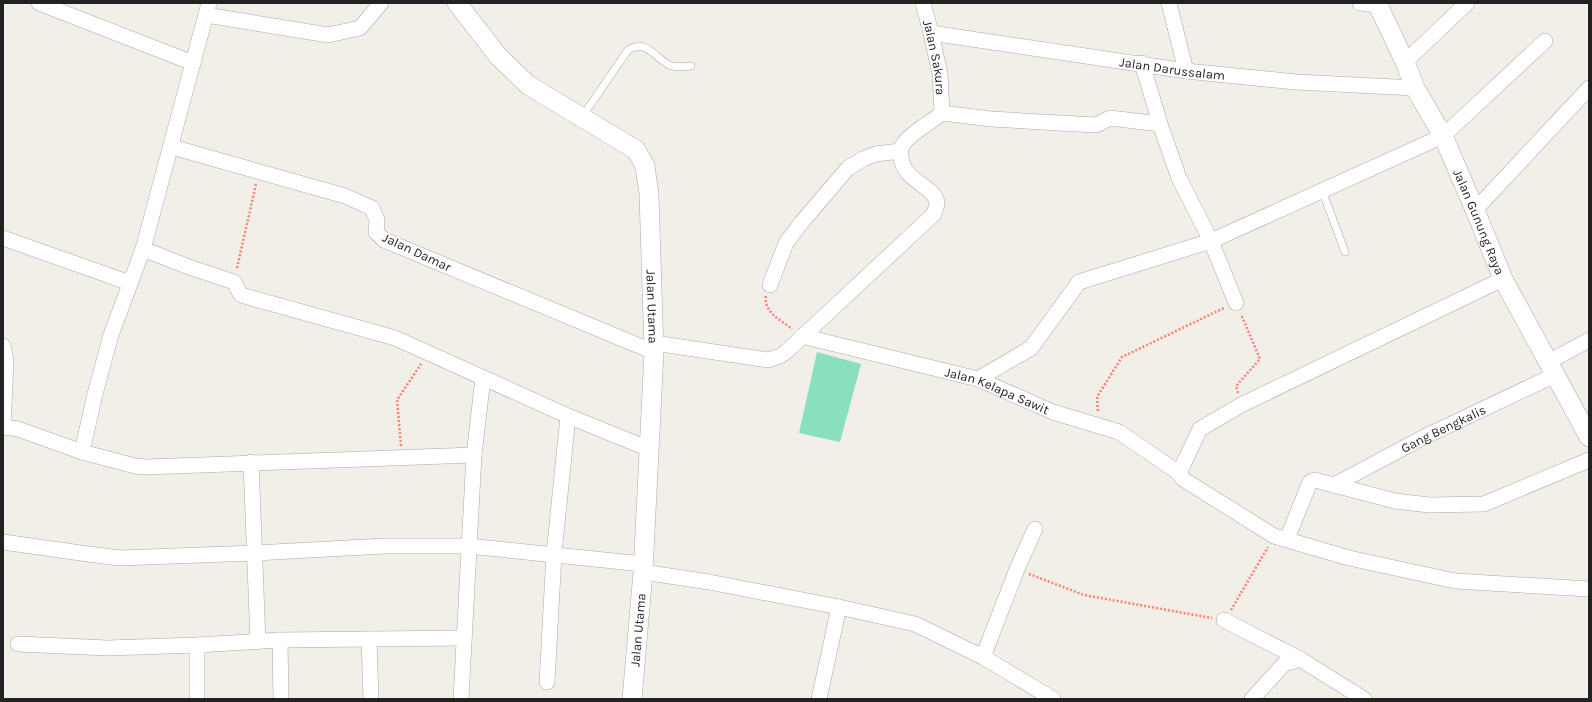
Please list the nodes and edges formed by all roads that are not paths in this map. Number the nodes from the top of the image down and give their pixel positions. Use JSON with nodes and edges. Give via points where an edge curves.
{"nodes":[{"id":1,"x":39,"y":3,"type":"edge"},
{"id":2,"x":457,"y":3,"type":"edge"},
{"id":3,"x":923,"y":3,"type":"edge"},
{"id":4,"x":1169,"y":3,"type":"edge"},
{"id":5,"x":1468,"y":3,"type":"edge"},
{"id":6,"x":377,"y":4,"type":"edge"},
{"id":7,"x":1372,"y":4,"type":"edge"},
{"id":8,"x":208,"y":9,"type":"edge"},
{"id":9,"x":931,"y":33,"type":"junction"},
{"id":10,"x":1545,"y":41,"type":"dead end"},
{"id":11,"x":1405,"y":62,"type":"junction"},
{"id":12,"x":193,"y":63,"type":"junction"},
{"id":13,"x":1142,"y":64,"type":"junction"},
{"id":14,"x":691,"y":66,"type":"dead end"},
{"id":15,"x":1186,"y":71,"type":"junction"},
{"id":16,"x":1415,"y":88,"type":"junction"},
{"id":17,"x":1589,"y":88,"type":"edge"},
{"id":18,"x":942,"y":113,"type":"junction"},
{"id":19,"x":582,"y":117,"type":"junction"},
{"id":20,"x":1160,"y":124,"type":"junction"},
{"id":21,"x":1443,"y":136,"type":"junction"},
{"id":22,"x":172,"y":147,"type":"junction"},
{"id":23,"x":900,"y":151,"type":"junction"},
{"id":24,"x":1322,"y":190,"type":"junction"},
{"id":25,"x":1475,"y":210,"type":"junction"},
{"id":26,"x":3,"y":238,"type":"edge"},
{"id":27,"x":1211,"y":241,"type":"junction"},
{"id":28,"x":143,"y":249,"type":"junction"},
{"id":29,"x":1345,"y":252,"type":"dead end"},
{"id":30,"x":1502,"y":278,"type":"junction"},
{"id":31,"x":130,"y":283,"type":"junction"},
{"id":32,"x":770,"y":285,"type":"road end"},
{"id":33,"x":1236,"y":303,"type":"road end"},
{"id":34,"x":802,"y":336,"type":"junction"},
{"id":35,"x":1589,"y":340,"type":"edge"},
{"id":36,"x":3,"y":346,"type":"edge"},
{"id":37,"x":654,"y":348,"type":"junction"},
{"id":38,"x":1551,"y":369,"type":"junction"},
{"id":39,"x":483,"y":378,"type":"junction"},
{"id":40,"x":978,"y":379,"type":"junction"},
{"id":41,"x":568,"y":416,"type":"junction"},
{"id":42,"x":3,"y":427,"type":"edge"},
{"id":43,"x":1589,"y":437,"type":"edge"},
{"id":44,"x":649,"y":449,"type":"junction"},
{"id":45,"x":82,"y":452,"type":"junction"},
{"id":46,"x":474,"y":455,"type":"junction"},
{"id":47,"x":1589,"y":460,"type":"edge"},
{"id":48,"x":251,"y":462,"type":"junction"},
{"id":49,"x":1179,"y":473,"type":"junction"},
{"id":50,"x":1334,"y":485,"type":"junction"},
{"id":51,"x":1035,"y":529,"type":"dead end"},
{"id":52,"x":1280,"y":538,"type":"junction"},
{"id":53,"x":3,"y":542,"type":"edge"},
{"id":54,"x":468,"y":546,"type":"junction"},
{"id":55,"x":255,"y":553,"type":"junction"},
{"id":56,"x":554,"y":554,"type":"junction"},
{"id":57,"x":643,"y":568,"type":"junction"},
{"id":58,"x":1589,"y":589,"type":"edge"},
{"id":59,"x":839,"y":607,"type":"junction"},
{"id":60,"x":1224,"y":620,"type":"road end"},
{"id":61,"x":464,"y":638,"type":"junction"},
{"id":62,"x":369,"y":639,"type":"junction"},
{"id":63,"x":280,"y":640,"type":"junction"},
{"id":64,"x":258,"y":642,"type":"junction"},
{"id":65,"x":18,"y":644,"type":"dead end"},
{"id":66,"x":197,"y":645,"type":"junction"},
{"id":67,"x":983,"y":657,"type":"junction"},
{"id":68,"x":1300,"y":659,"type":"junction"},
{"id":69,"x":547,"y":682,"type":"dead end"},
{"id":70,"x":197,"y":699,"type":"edge"},
{"id":71,"x":281,"y":699,"type":"edge"},
{"id":72,"x":371,"y":699,"type":"edge"},
{"id":73,"x":461,"y":699,"type":"edge"},
{"id":74,"x":632,"y":699,"type":"edge"},
{"id":75,"x":819,"y":699,"type":"edge"},
{"id":76,"x":1053,"y":699,"type":"edge"},
{"id":77,"x":1252,"y":699,"type":"edge"},
{"id":78,"x":1364,"y":699,"type":"edge"}],
"edges":[{"from":1,"to":12,"type":"street"},
{"from":2,"to":19,"type":"street","name":"Jalan Utama","via":[[498,56],[528,85]]},
{"from":3,"to":9,"type":"street","name":"Jalan Sakura"},
{"from":4,"to":15,"type":"street"},
{"from":5,"to":11,"type":"street"},
{"from":6,"to":8,"type":"street","via":[[360,28],[328,35]]},
{"from":7,"to":11,"type":"street","name":"Jalan Gunung Raya"},
{"from":8,"to":12,"type":"street"},
{"from":9,"to":13,"type":"street","name":"Jalan Darussalam"},
{"from":9,"to":18,"type":"street","name":"Jalan Sakura","via":[[940,74]]},
{"from":10,"to":21,"type":"street"},
{"from":11,"to":16,"type":"street","name":"Jalan Gunung Raya"},
{"from":12,"to":22,"type":"street"},
{"from":13,"to":15,"type":"street","name":"Jalan Darussalam"},
{"from":13,"to":20,"type":"street"},
{"from":14,"to":19,"type":"lane","via":[[670,65],[645,47],[635,45],[628,50]]},
{"from":15,"to":16,"type":"street","name":"Jalan Darussalam","via":[[1296,82]]},
{"from":16,"to":21,"type":"street","name":"Jalan Gunung Raya"},
{"from":17,"to":25,"type":"street"},
{"from":18,"to":20,"type":"street","via":[[992,119],[1096,125],[1110,118]]},
{"from":18,"to":23,"type":"street","via":[[904,142]]},
{"from":19,"to":37,"type":"street","name":"Jalan Utama","via":[[636,150],[645,166],[649,194]]},
{"from":20,"to":27,"type":"street","via":[[1179,178]]},
{"from":21,"to":24,"type":"street"},
{"from":21,"to":25,"type":"street","name":"Jalan Gunung Raya"},
{"from":22,"to":28,"type":"street"},
{"from":22,"to":37,"type":"street","name":"Jalan Damar","via":[[345,196],[372,208],[377,220],[376,232],[384,240]]},
{"from":23,"to":32,"type":"street","via":[[876,154],[848,168],[786,243]]},
{"from":23,"to":34,"type":"street","via":[[906,172],[935,198],[937,204],[934,214]]},
{"from":24,"to":27,"type":"street"},
{"from":24,"to":29,"type":"lane"},
{"from":25,"to":30,"type":"street","name":"Jalan Gunung Raya"},
{"from":26,"to":31,"type":"street"},
{"from":27,"to":33,"type":"street"},
{"from":27,"to":40,"type":"street","via":[[1079,282],[1031,348]]},
{"from":28,"to":31,"type":"street"},
{"from":28,"to":39,"type":"street","via":[[234,282],[241,295],[395,338]]},
{"from":30,"to":38,"type":"street","name":"Jalan Gunung Raya"},
{"from":30,"to":49,"type":"street","via":[[1243,404],[1200,428]]},
{"from":31,"to":45,"type":"street","via":[[111,334]]},
{"from":34,"to":37,"type":"street","via":[[783,354],[768,360]]},
{"from":34,"to":40,"type":"street","name":"Jalan Kelapa Sawit"},
{"from":35,"to":38,"type":"street","name":"Gang Bengkalis"},
{"from":36,"to":42,"type":"street","via":[[6,360]]},
{"from":37,"to":44,"type":"street","name":"Jalan Utama"},
{"from":38,"to":43,"type":"street","name":"Jalan Gunung Raya"},
{"from":38,"to":50,"type":"street","name":"Gang Bengkalis"},
{"from":39,"to":41,"type":"street"},
{"from":39,"to":46,"type":"street"},
{"from":40,"to":49,"type":"street","name":"Jalan Kelapa Sawit","via":[[1053,412],[1119,432]]},
{"from":41,"to":44,"type":"street"},
{"from":41,"to":56,"type":"street"},
{"from":42,"to":45,"type":"street","via":[[18,429]]},
{"from":44,"to":57,"type":"street","name":"Jalan Utama"},
{"from":45,"to":48,"type":"street","via":[[146,467]]},
{"from":46,"to":48,"type":"street"},
{"from":46,"to":54,"type":"street"},
{"from":47,"to":50,"type":"street","via":[[1484,504],[1429,505],[1395,501]]},
{"from":48,"to":55,"type":"street"},
{"from":49,"to":52,"type":"street","name":"Jalan Kelapa Sawit","via":[[1183,479]]},
{"from":50,"to":52,"type":"street","via":[[1315,480],[1310,482]]},
{"from":51,"to":67,"type":"street"},
{"from":52,"to":58,"type":"street","name":"Jalan Kelapa Sawit","via":[[1349,558],[1454,581]]},
{"from":53,"to":55,"type":"street","via":[[120,558]]},
{"from":54,"to":55,"type":"street","via":[[384,546]]},
{"from":54,"to":56,"type":"street"},
{"from":54,"to":61,"type":"street"},
{"from":55,"to":64,"type":"street"},
{"from":56,"to":57,"type":"street"},
{"from":56,"to":69,"type":"street"},
{"from":57,"to":59,"type":"street"},
{"from":57,"to":74,"type":"street","name":"Jalan Utama"},
{"from":59,"to":67,"type":"street","via":[[916,624]]},
{"from":59,"to":75,"type":"street"},
{"from":60,"to":68,"type":"street"},
{"from":61,"to":62,"type":"street"},
{"from":61,"to":73,"type":"street"},
{"from":62,"to":63,"type":"street"},
{"from":62,"to":72,"type":"street"},
{"from":63,"to":64,"type":"street"},
{"from":63,"to":71,"type":"street"},
{"from":64,"to":66,"type":"street"},
{"from":65,"to":66,"type":"street","via":[[108,648]]},
{"from":66,"to":70,"type":"street"},
{"from":67,"to":76,"type":"street"},
{"from":68,"to":77,"type":"street","via":[[1284,664]]},
{"from":68,"to":78,"type":"street"}]}
